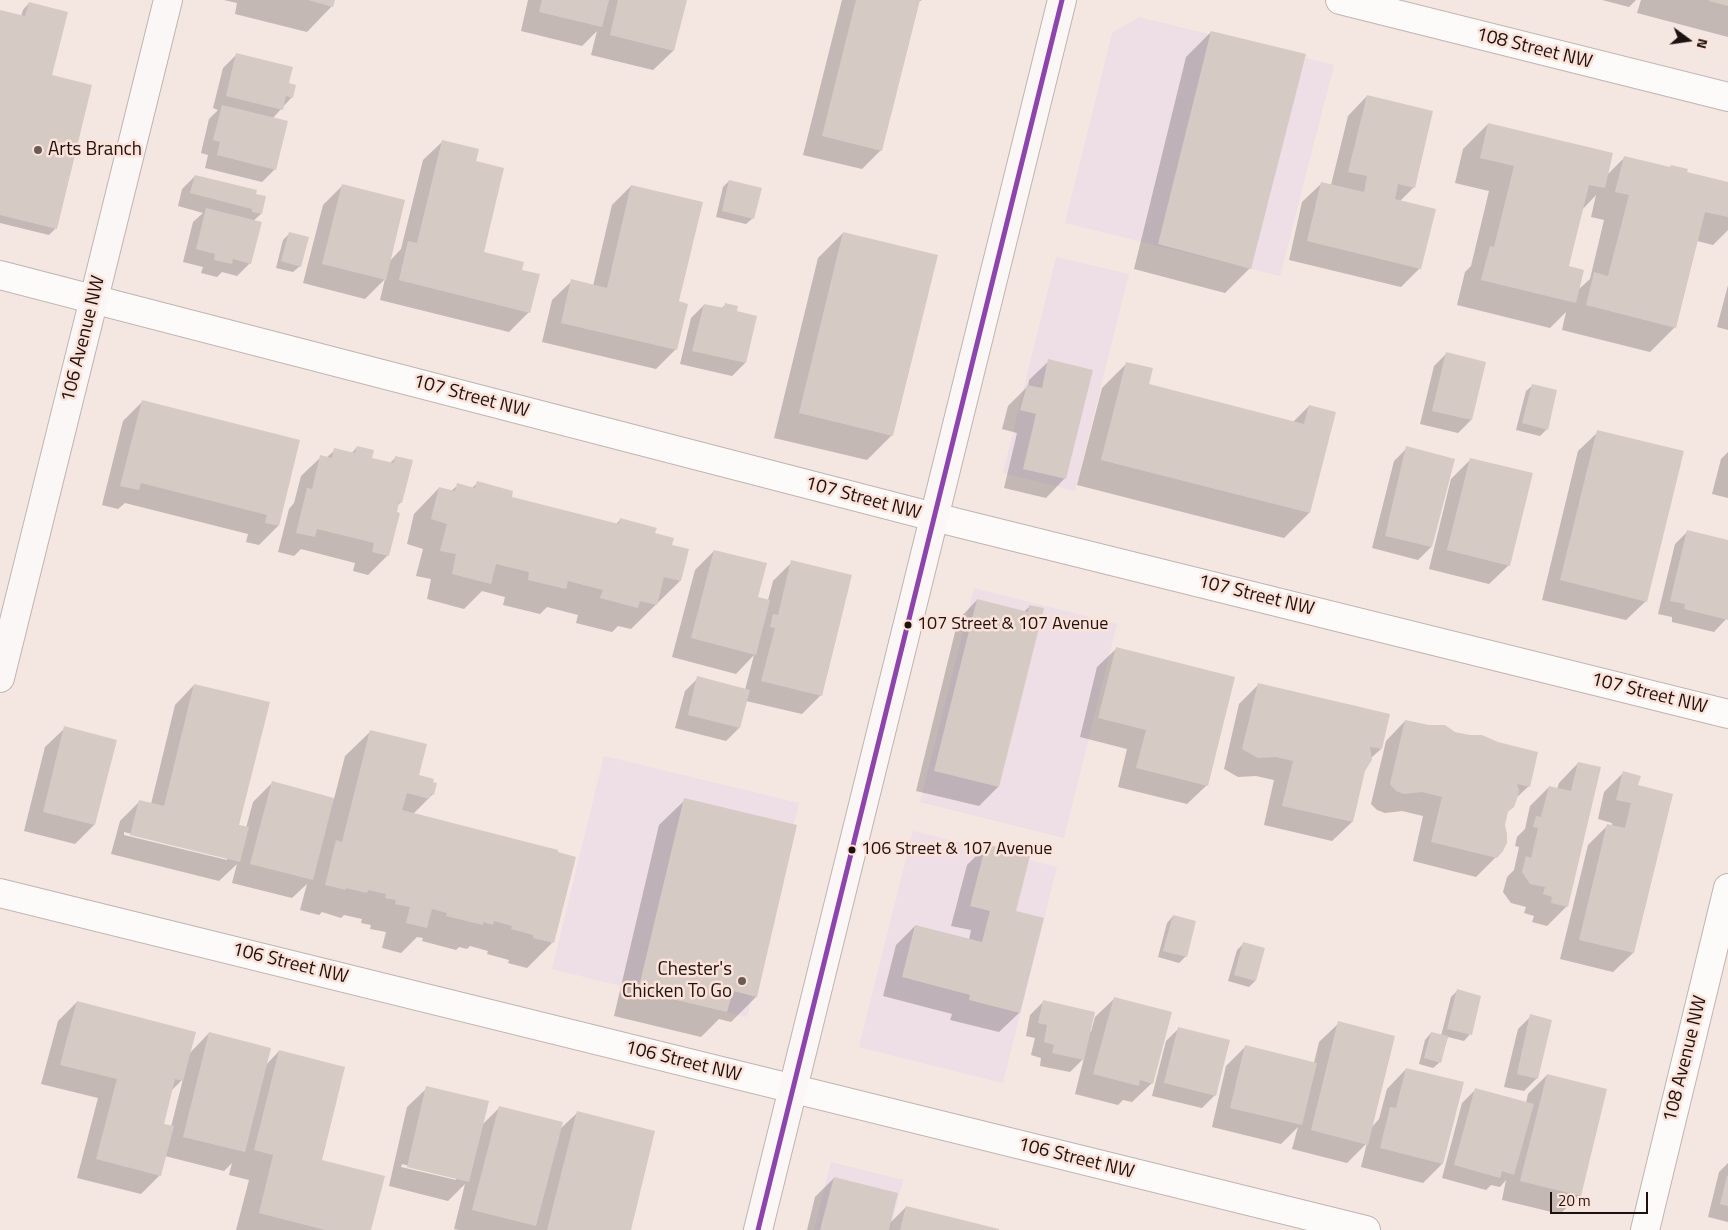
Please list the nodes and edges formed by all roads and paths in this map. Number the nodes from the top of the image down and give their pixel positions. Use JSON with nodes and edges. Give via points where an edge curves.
{"nodes":[{"id":1,"x":168,"y":0,"type":"edge"},
{"id":2,"x":1062,"y":0,"type":"edge"},
{"id":3,"x":1340,"y":0,"type":"edge"},
{"id":4,"x":1728,"y":97,"type":"edge"},
{"id":5,"x":0,"y":275,"type":"edge"},
{"id":6,"x":94,"y":298,"type":"junction"},
{"id":7,"x":934,"y":517,"type":"junction"},
{"id":8,"x":0,"y":678,"type":"edge"},
{"id":9,"x":1728,"y":714,"type":"edge"},
{"id":10,"x":1728,"y":888,"type":"edge"},
{"id":11,"x":0,"y":893,"type":"edge"},
{"id":12,"x":793,"y":1089,"type":"junction"},
{"id":13,"x":758,"y":1230,"type":"edge"},
{"id":14,"x":1366,"y":1230,"type":"edge"},
{"id":15,"x":1645,"y":1230,"type":"edge"}],
"edges":[{"from":1,"to":6,"type":"main road","name":"106 Avenue NW"},
{"from":2,"to":7,"type":"main road"},
{"from":3,"to":4,"type":"street","name":"108 Street NW"},
{"from":5,"to":6,"type":"street","name":"107 Street NW"},
{"from":6,"to":7,"type":"street","name":"107 Street NW"},
{"from":6,"to":8,"type":"main road","name":"106 Avenue NW"},
{"from":7,"to":9,"type":"street","name":"107 Street NW"},
{"from":7,"to":12,"type":"main road"},
{"from":10,"to":15,"type":"street","name":"108 Avenue NW"},
{"from":11,"to":12,"type":"street","name":"106 Street NW"},
{"from":12,"to":13,"type":"main road"},
{"from":12,"to":14,"type":"street","name":"106 Street NW"}]}
